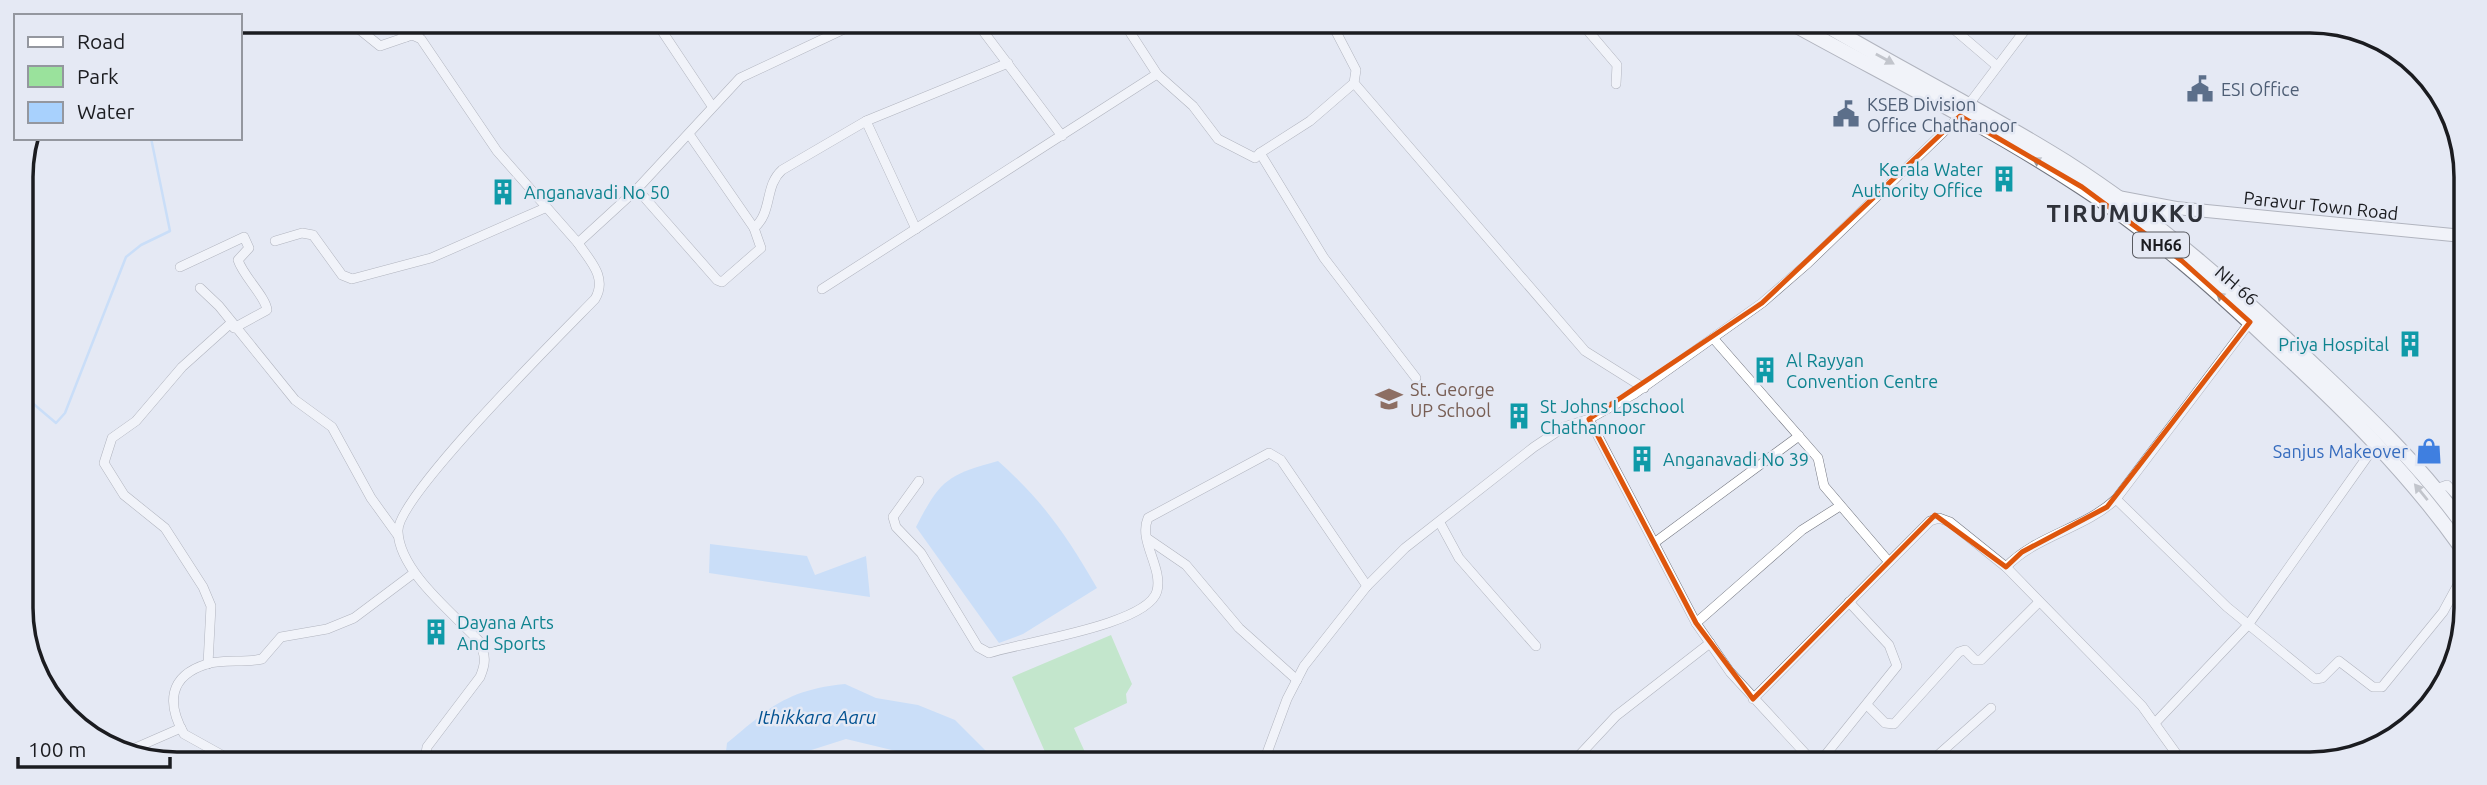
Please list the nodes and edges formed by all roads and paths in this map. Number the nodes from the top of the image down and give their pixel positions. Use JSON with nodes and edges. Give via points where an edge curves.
{"nodes":[{"id":1,"x":1337,"y":33,"type":"edge"},
{"id":2,"x":1591,"y":33,"type":"edge"},
{"id":3,"x":1811,"y":33,"type":"edge"},
{"id":4,"x":1839,"y":33,"type":"edge"},
{"id":5,"x":1959,"y":33,"type":"edge"},
{"id":6,"x":2022,"y":33,"type":"edge"},
{"id":7,"x":365,"y":34,"type":"edge"},
{"id":8,"x":407,"y":34,"type":"edge"},
{"id":9,"x":413,"y":34,"type":"edge"},
{"id":10,"x":664,"y":34,"type":"edge"},
{"id":11,"x":834,"y":34,"type":"edge"},
{"id":12,"x":985,"y":34,"type":"edge"},
{"id":13,"x":1131,"y":34,"type":"edge"},
{"id":14,"x":409,"y":36,"type":"junction"},
{"id":15,"x":1008,"y":63,"type":"junction"},
{"id":16,"x":1997,"y":66,"type":"junction"},
{"id":17,"x":1157,"y":74,"type":"junction"},
{"id":18,"x":1354,"y":83,"type":"junction"},
{"id":19,"x":1616,"y":84,"type":"dead end"},
{"id":20,"x":712,"y":106,"type":"junction"},
{"id":21,"x":1964,"y":111,"type":"junction"},
{"id":22,"x":866,"y":121,"type":"junction"},
{"id":23,"x":689,"y":134,"type":"junction"},
{"id":24,"x":1062,"y":136,"type":"junction"},
{"id":25,"x":1260,"y":153,"type":"junction"},
{"id":26,"x":637,"y":189,"type":"junction"},
{"id":27,"x":2118,"y":197,"type":"junction"},
{"id":28,"x":544,"y":208,"type":"junction"},
{"id":29,"x":2176,"y":208,"type":"junction"},
{"id":30,"x":2152,"y":223,"type":"junction"},
{"id":31,"x":754,"y":228,"type":"junction"},
{"id":32,"x":916,"y":229,"type":"junction"},
{"id":33,"x":2454,"y":235,"type":"edge"},
{"id":34,"x":275,"y":241,"type":"dead end"},
{"id":35,"x":578,"y":243,"type":"junction"},
{"id":36,"x":180,"y":267,"type":"dead end"},
{"id":37,"x":200,"y":288,"type":"dead end"},
{"id":38,"x":822,"y":289,"type":"dead end"},
{"id":39,"x":2250,"y":322,"type":"junction"},
{"id":40,"x":232,"y":325,"type":"junction"},
{"id":41,"x":1713,"y":338,"type":"junction"},
{"id":42,"x":1416,"y":378,"type":"dead end"},
{"id":43,"x":1644,"y":388,"type":"junction"},
{"id":44,"x":1589,"y":419,"type":"junction"},
{"id":45,"x":1798,"y":436,"type":"junction"},
{"id":46,"x":2377,"y":443,"type":"junction"},
{"id":47,"x":919,"y":481,"type":"dead end"},
{"id":48,"x":2436,"y":489,"type":"junction"},
{"id":49,"x":2454,"y":492,"type":"edge"},
{"id":50,"x":2116,"y":499,"type":"junction"},
{"id":51,"x":1840,"y":506,"type":"junction"},
{"id":52,"x":2454,"y":513,"type":"edge"},
{"id":53,"x":1440,"y":523,"type":"junction"},
{"id":54,"x":397,"y":534,"type":"junction"},
{"id":55,"x":2454,"y":537,"type":"edge"},
{"id":56,"x":1148,"y":539,"type":"junction"},
{"id":57,"x":1654,"y":544,"type":"junction"},
{"id":58,"x":1889,"y":562,"type":"junction"},
{"id":59,"x":2006,"y":566,"type":"junction"},
{"id":60,"x":414,"y":573,"type":"junction"},
{"id":61,"x":1367,"y":586,"type":"junction"},
{"id":62,"x":2454,"y":592,"type":"edge"},
{"id":63,"x":1849,"y":602,"type":"junction"},
{"id":64,"x":2038,"y":603,"type":"junction"},
{"id":65,"x":1696,"y":623,"type":"junction"},
{"id":66,"x":2248,"y":625,"type":"junction"},
{"id":67,"x":1710,"y":643,"type":"junction"},
{"id":68,"x":1536,"y":646,"type":"dead end"},
{"id":69,"x":208,"y":664,"type":"junction"},
{"id":70,"x":1297,"y":680,"type":"junction"},
{"id":71,"x":1754,"y":699,"type":"junction"},
{"id":72,"x":1867,"y":705,"type":"junction"},
{"id":73,"x":1991,"y":708,"type":"dead end"},
{"id":74,"x":2155,"y":723,"type":"junction"},
{"id":75,"x":181,"y":728,"type":"junction"},
{"id":76,"x":139,"y":747,"type":"edge"},
{"id":77,"x":1268,"y":751,"type":"edge"},
{"id":78,"x":1583,"y":751,"type":"edge"},
{"id":79,"x":1804,"y":751,"type":"edge"},
{"id":80,"x":1828,"y":751,"type":"edge"},
{"id":81,"x":1942,"y":751,"type":"edge"},
{"id":82,"x":2175,"y":751,"type":"edge"},
{"id":83,"x":216,"y":752,"type":"edge"},
{"id":84,"x":426,"y":752,"type":"edge"}],
"edges":[{"from":1,"to":18,"type":"street","via":[[1356,70]]},
{"from":2,"to":19,"type":"street","via":[[1617,65]]},
{"from":3,"to":21,"type":"highway","name":"NH 66","number":"NH66"},
{"from":4,"to":21,"type":"highway","name":"NH 66","number":"NH66","one_way":true},
{"from":5,"to":16,"type":"street"},
{"from":6,"to":16,"type":"street"},
{"from":7,"to":14,"type":"street","via":[[380,46]]},
{"from":8,"to":14,"type":"street"},
{"from":9,"to":14,"type":"street"},
{"from":10,"to":20,"type":"street"},
{"from":11,"to":20,"type":"street","via":[[740,78]]},
{"from":12,"to":15,"type":"street"},
{"from":13,"to":17,"type":"street"},
{"from":14,"to":28,"type":"street","via":[[424,42],[497,151]]},
{"from":15,"to":22,"type":"street"},
{"from":15,"to":24,"type":"street"},
{"from":16,"to":21,"type":"street"},
{"from":17,"to":24,"type":"street"},
{"from":17,"to":25,"type":"street","via":[[1193,106],[1218,139],[1255,158]]},
{"from":18,"to":25,"type":"street","via":[[1310,121]]},
{"from":18,"to":43,"type":"street","via":[[1577,343]]},
{"from":20,"to":23,"type":"street"},
{"from":21,"to":27,"type":"highway","name":"NH 66","number":"NH66"},
{"from":39,"to":21,"type":"highway","name":"NH 66","number":"NH66","one_way":true,"via":[[2182,261],[2081,187]]},
{"from":21,"to":41,"type":"street","via":[[1808,262]]},
{"from":22,"to":31,"type":"street","via":[[777,174],[765,217]]},
{"from":22,"to":32,"type":"street"},
{"from":23,"to":26,"type":"street"},
{"from":23,"to":31,"type":"street"},
{"from":24,"to":32,"type":"street"},
{"from":25,"to":42,"type":"street","via":[[1324,258]]},
{"from":26,"to":31,"type":"street","via":[[719,282],[761,248]]},
{"from":26,"to":35,"type":"street"},
{"from":27,"to":29,"type":"main road","name":"Paravur Town Road"},
{"from":27,"to":30,"type":"highway","name":"NH 66","number":"NH66"},
{"from":28,"to":34,"type":"street","via":[[431,258],[352,279],[342,275],[313,235],[303,233]]},
{"from":28,"to":35,"type":"street"},
{"from":29,"to":30,"type":"main road"},
{"from":29,"to":33,"type":"main road","name":"Paravur Town Road"},
{"from":30,"to":48,"type":"highway","name":"NH 66","number":"NH66","via":[[2246,301]]},
{"from":32,"to":38,"type":"street"},
{"from":35,"to":54,"type":"street","via":[[600,276],[598,293],[491,405],[404,511]]},
{"from":36,"to":40,"type":"street","via":[[244,236],[249,248],[238,260],[267,310]]},
{"from":37,"to":40,"type":"street"},
{"from":39,"to":46,"type":"highway","name":"NH 66","number":"NH66"},
{"from":39,"to":50,"type":"street"},
{"from":40,"to":54,"type":"street","via":[[295,400],[332,427],[371,498]]},
{"from":40,"to":69,"type":"street","via":[[182,367],[136,421],[111,438],[104,463],[124,495],[165,527],[203,587],[211,606]]},
{"from":41,"to":43,"type":"street"},
{"from":41,"to":45,"type":"street"},
{"from":43,"to":44,"type":"street"},
{"from":44,"to":53,"type":"street","via":[[1564,427],[1534,447]]},
{"from":44,"to":57,"type":"street"},
{"from":45,"to":51,"type":"street","via":[[1818,458],[1821,482]]},
{"from":45,"to":57,"type":"street"},
{"from":55,"to":46,"type":"highway","name":"NH 66","number":"NH66","one_way":true},
{"from":46,"to":66,"type":"street"},
{"from":47,"to":56,"type":"street","via":[[893,517],[895,527],[921,553],[978,647],[989,653],[1109,625],[1146,608],[1158,587]]},
{"from":48,"to":49,"type":"street","via":[[2447,485]]},
{"from":48,"to":52,"type":"highway","name":"NH 66","number":"NH66"},
{"from":50,"to":59,"type":"street","via":[[2097,515],[2022,552]]},
{"from":50,"to":66,"type":"street"},
{"from":51,"to":58,"type":"street"},
{"from":51,"to":65,"type":"street","via":[[1802,530]]},
{"from":53,"to":61,"type":"street","via":[[1405,548]]},
{"from":53,"to":68,"type":"street","via":[[1459,558]]},
{"from":54,"to":60,"type":"street"},
{"from":56,"to":61,"type":"street","via":[[1146,523],[1152,515],[1260,456],[1274,454]]},
{"from":56,"to":70,"type":"street","via":[[1186,565],[1239,628]]},
{"from":57,"to":65,"type":"street"},
{"from":58,"to":59,"type":"street","via":[[1936,517],[1950,522]]},
{"from":58,"to":63,"type":"street"},
{"from":59,"to":64,"type":"street"},
{"from":60,"to":69,"type":"street","via":[[354,618],[327,629],[281,637],[262,659]]},
{"from":60,"to":84,"type":"street","via":[[479,641],[486,664]]},
{"from":61,"to":70,"type":"street"},
{"from":62,"to":66,"type":"street","via":[[2443,612],[2378,689],[2339,661],[2315,680]]},
{"from":63,"to":71,"type":"street"},
{"from":63,"to":72,"type":"street","via":[[1897,660],[1894,673]]},
{"from":64,"to":72,"type":"street","via":[[1981,660],[1965,650],[1959,652],[1894,724],[1888,725]]},
{"from":64,"to":74,"type":"street"},
{"from":65,"to":67,"type":"street"},
{"from":66,"to":74,"type":"street"},
{"from":67,"to":71,"type":"street"},
{"from":67,"to":78,"type":"street","via":[[1616,716]]},
{"from":69,"to":75,"type":"street","via":[[184,677],[174,691],[174,712]]},
{"from":70,"to":77,"type":"street"},
{"from":71,"to":79,"type":"street"},
{"from":72,"to":80,"type":"street"},
{"from":73,"to":81,"type":"street"},
{"from":74,"to":82,"type":"street"},
{"from":75,"to":76,"type":"street"},
{"from":75,"to":83,"type":"street"}]}
